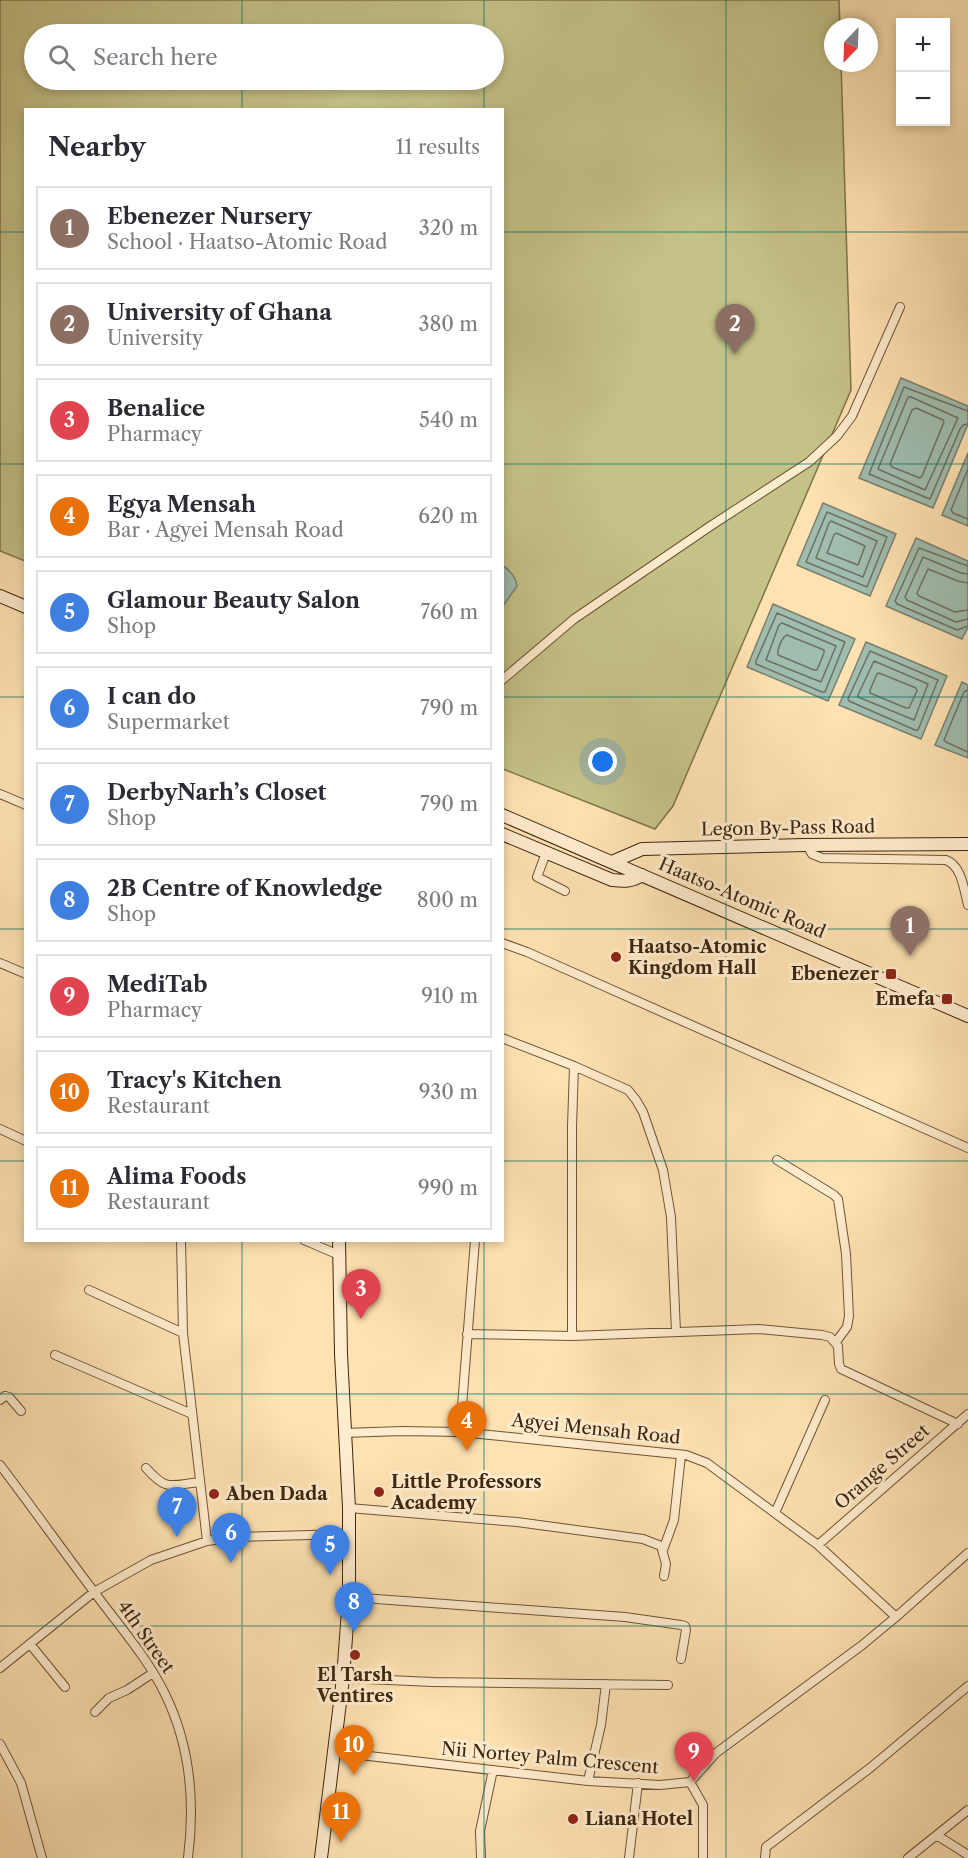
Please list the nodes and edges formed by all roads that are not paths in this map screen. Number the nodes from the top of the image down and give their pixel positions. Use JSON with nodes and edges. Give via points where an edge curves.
{"nodes":[{"id":1,"x":900,"y":308,"type":"dead end"},
{"id":2,"x":0,"y":596,"type":"edge"},
{"id":3,"x":24,"y":606,"type":"edge"},
{"id":4,"x":504,"y":678,"type":"edge"},
{"id":5,"x":0,"y":795,"type":"edge"},
{"id":6,"x":24,"y":805,"type":"edge"},
{"id":7,"x":504,"y":816,"type":"edge"},
{"id":8,"x":504,"y":835,"type":"edge"},
{"id":9,"x":968,"y":844,"type":"edge"},
{"id":10,"x":807,"y":845,"type":"junction"},
{"id":11,"x":546,"y":853,"type":"junction"},
{"id":12,"x":612,"y":862,"type":"junction"},
{"id":13,"x":642,"y":875,"type":"junction"},
{"id":14,"x":565,"y":891,"type":"dead end"},
{"id":15,"x":968,"y":905,"type":"edge"},
{"id":16,"x":504,"y":944,"type":"edge"},
{"id":17,"x":0,"y":963,"type":"edge"},
{"id":18,"x":24,"y":973,"type":"edge"},
{"id":19,"x":968,"y":1016,"type":"edge"},
{"id":20,"x":504,"y":1039,"type":"edge"},
{"id":21,"x":574,"y":1066,"type":"junction"},
{"id":22,"x":0,"y":1129,"type":"edge"},
{"id":23,"x":24,"y":1140,"type":"edge"},
{"id":24,"x":968,"y":1148,"type":"edge"},
{"id":25,"x":777,"y":1160,"type":"dead end"},
{"id":26,"x":181,"y":1242,"type":"edge"},
{"id":27,"x":309,"y":1242,"type":"edge"},
{"id":28,"x":339,"y":1242,"type":"edge"},
{"id":29,"x":475,"y":1242,"type":"edge"},
{"id":30,"x":339,"y":1255,"type":"junction"},
{"id":31,"x":89,"y":1290,"type":"dead end"},
{"id":32,"x":676,"y":1332,"type":"junction"},
{"id":33,"x":183,"y":1333,"type":"junction"},
{"id":34,"x":467,"y":1334,"type":"junction"},
{"id":35,"x":573,"y":1336,"type":"junction"},
{"id":36,"x":836,"y":1342,"type":"junction"},
{"id":37,"x":54,"y":1355,"type":"dead end"},
{"id":38,"x":0,"y":1400,"type":"edge"},
{"id":39,"x":825,"y":1400,"type":"dead end"},
{"id":40,"x":21,"y":1412,"type":"dead end"},
{"id":41,"x":192,"y":1414,"type":"junction"},
{"id":42,"x":968,"y":1414,"type":"edge"},
{"id":43,"x":958,"y":1424,"type":"junction"},
{"id":44,"x":460,"y":1432,"type":"junction"},
{"id":45,"x":344,"y":1433,"type":"junction"},
{"id":46,"x":681,"y":1455,"type":"junction"},
{"id":47,"x":0,"y":1465,"type":"edge"},
{"id":48,"x":146,"y":1468,"type":"dead end"},
{"id":49,"x":200,"y":1482,"type":"junction"},
{"id":50,"x":349,"y":1508,"type":"junction"},
{"id":51,"x":776,"y":1513,"type":"junction"},
{"id":52,"x":349,"y":1534,"type":"junction"},
{"id":53,"x":207,"y":1541,"type":"junction"},
{"id":54,"x":818,"y":1545,"type":"junction"},
{"id":55,"x":663,"y":1550,"type":"junction"},
{"id":56,"x":968,"y":1553,"type":"edge"},
{"id":57,"x":664,"y":1576,"type":"dead end"},
{"id":58,"x":94,"y":1593,"type":"junction"},
{"id":59,"x":349,"y":1597,"type":"junction"},
{"id":60,"x":896,"y":1617,"type":"junction"},
{"id":61,"x":30,"y":1644,"type":"junction"},
{"id":62,"x":681,"y":1659,"type":"dead end"},
{"id":63,"x":0,"y":1668,"type":"edge"},
{"id":64,"x":153,"y":1673,"type":"junction"},
{"id":65,"x":343,"y":1678,"type":"junction"},
{"id":66,"x":606,"y":1684,"type":"junction"},
{"id":67,"x":668,"y":1685,"type":"dead end"},
{"id":68,"x":968,"y":1686,"type":"edge"},
{"id":69,"x":65,"y":1687,"type":"dead end"},
{"id":70,"x":95,"y":1712,"type":"dead end"},
{"id":71,"x":0,"y":1744,"type":"edge"},
{"id":72,"x":334,"y":1752,"type":"junction"},
{"id":73,"x":493,"y":1770,"type":"junction"},
{"id":74,"x":588,"y":1781,"type":"junction"},
{"id":75,"x":690,"y":1782,"type":"junction"},
{"id":76,"x":638,"y":1783,"type":"junction"},
{"id":77,"x":968,"y":1810,"type":"edge"},
{"id":78,"x":938,"y":1836,"type":"junction"},
{"id":79,"x":968,"y":1855,"type":"edge"},
{"id":80,"x":42,"y":1858,"type":"edge"},
{"id":81,"x":188,"y":1858,"type":"edge"},
{"id":82,"x":321,"y":1858,"type":"edge"},
{"id":83,"x":481,"y":1858,"type":"edge"},
{"id":84,"x":629,"y":1858,"type":"edge"},
{"id":85,"x":703,"y":1858,"type":"edge"},
{"id":86,"x":765,"y":1858,"type":"edge"},
{"id":87,"x":908,"y":1858,"type":"edge"}],
"edges":[{"from":1,"to":4,"type":"street","via":[[852,416],[837,436],[808,462],[574,619]]},
{"from":2,"to":3,"type":"street"},
{"from":5,"to":6,"type":"street"},
{"from":7,"to":12,"type":"street","name":"Haatso-Atomic Road"},
{"from":8,"to":11,"type":"street"},
{"from":9,"to":10,"type":"street","name":"Legon By-Pass Road"},
{"from":10,"to":12,"type":"street","name":"Legon By-Pass Road","via":[[642,849]]},
{"from":10,"to":15,"type":"street","via":[[822,858],[952,862]]},
{"from":11,"to":13,"type":"street","via":[[612,880],[628,881]]},
{"from":11,"to":14,"type":"street","via":[[537,877]]},
{"from":12,"to":13,"type":"street","name":"Haatso-Atomic Road"},
{"from":13,"to":19,"type":"street","name":"Haatso-Atomic Road"},
{"from":16,"to":24,"type":"street"},
{"from":17,"to":18,"type":"street"},
{"from":20,"to":21,"type":"street"},
{"from":21,"to":32,"type":"street","via":[[628,1090],[644,1112],[663,1170],[671,1217]]},
{"from":21,"to":35,"type":"street"},
{"from":22,"to":23,"type":"street"},
{"from":25,"to":36,"type":"street","via":[[838,1199],[849,1316],[847,1327]]},
{"from":26,"to":33,"type":"street"},
{"from":27,"to":30,"type":"street"},
{"from":28,"to":30,"type":"street"},
{"from":29,"to":34,"type":"street"},
{"from":30,"to":45,"type":"street"},
{"from":31,"to":33,"type":"street"},
{"from":32,"to":35,"type":"street"},
{"from":32,"to":36,"type":"street","via":[[759,1329],[822,1335]]},
{"from":33,"to":41,"type":"street"},
{"from":34,"to":35,"type":"street"},
{"from":34,"to":44,"type":"street"},
{"from":36,"to":43,"type":"street","via":[[841,1369]]},
{"from":37,"to":41,"type":"street"},
{"from":38,"to":40,"type":"street","via":[[9,1397]]},
{"from":39,"to":51,"type":"street"},
{"from":41,"to":49,"type":"street"},
{"from":42,"to":43,"type":"street","name":"Orange Street"},
{"from":43,"to":54,"type":"street","name":"Orange Street"},
{"from":44,"to":45,"type":"street","name":"Agyei Mensah Road"},
{"from":44,"to":46,"type":"street","name":"Agyei Mensah Road"},
{"from":45,"to":50,"type":"street"},
{"from":46,"to":51,"type":"street","name":"Agyei Mensah Road","via":[[707,1463]]},
{"from":46,"to":55,"type":"street","via":[[674,1520]]},
{"from":47,"to":58,"type":"street","name":"4th Street"},
{"from":48,"to":49,"type":"street","via":[[164,1484]]},
{"from":49,"to":53,"type":"street"},
{"from":50,"to":52,"type":"street"},
{"from":50,"to":55,"type":"street","via":[[517,1522],[643,1539]]},
{"from":51,"to":54,"type":"street","name":"Agyei Mensah Road"},
{"from":52,"to":53,"type":"street","via":[[245,1536]]},
{"from":52,"to":59,"type":"street"},
{"from":53,"to":58,"type":"street","via":[[151,1560]]},
{"from":54,"to":60,"type":"street","name":"Agyei Mensah Road"},
{"from":55,"to":57,"type":"street"},
{"from":56,"to":60,"type":"street"},
{"from":58,"to":61,"type":"street"},
{"from":58,"to":64,"type":"street","name":"4th Street"},
{"from":59,"to":62,"type":"street","via":[[623,1617],[681,1625],[686,1630]]},
{"from":59,"to":65,"type":"street"},
{"from":60,"to":75,"type":"street","via":[[716,1753]]},
{"from":61,"to":63,"type":"street"},
{"from":61,"to":69,"type":"street"},
{"from":64,"to":70,"type":"street","via":[[109,1698]]},
{"from":64,"to":81,"type":"street","name":"4th Street","via":[[166,1696],[188,1767],[192,1825]]},
{"from":65,"to":66,"type":"street"},
{"from":65,"to":72,"type":"street"},
{"from":66,"to":67,"type":"street"},
{"from":66,"to":74,"type":"street"},
{"from":68,"to":86,"type":"street","via":[[870,1768],[766,1847]]},
{"from":71,"to":80,"type":"street","via":[[21,1783]]},
{"from":72,"to":73,"type":"street","name":"Nii Nortey Palm Crescent"},
{"from":72,"to":82,"type":"street"},
{"from":73,"to":74,"type":"street","name":"Nii Nortey Palm Crescent"},
{"from":73,"to":83,"type":"street","via":[[480,1831]]},
{"from":74,"to":76,"type":"street","name":"Nii Nortey Palm Crescent"},
{"from":75,"to":76,"type":"street","name":"Nii Nortey Palm Crescent"},
{"from":75,"to":85,"type":"street","via":[[703,1805]]},
{"from":76,"to":84,"type":"street"},
{"from":77,"to":78,"type":"street"},
{"from":78,"to":79,"type":"street"},
{"from":78,"to":87,"type":"street"}]}
